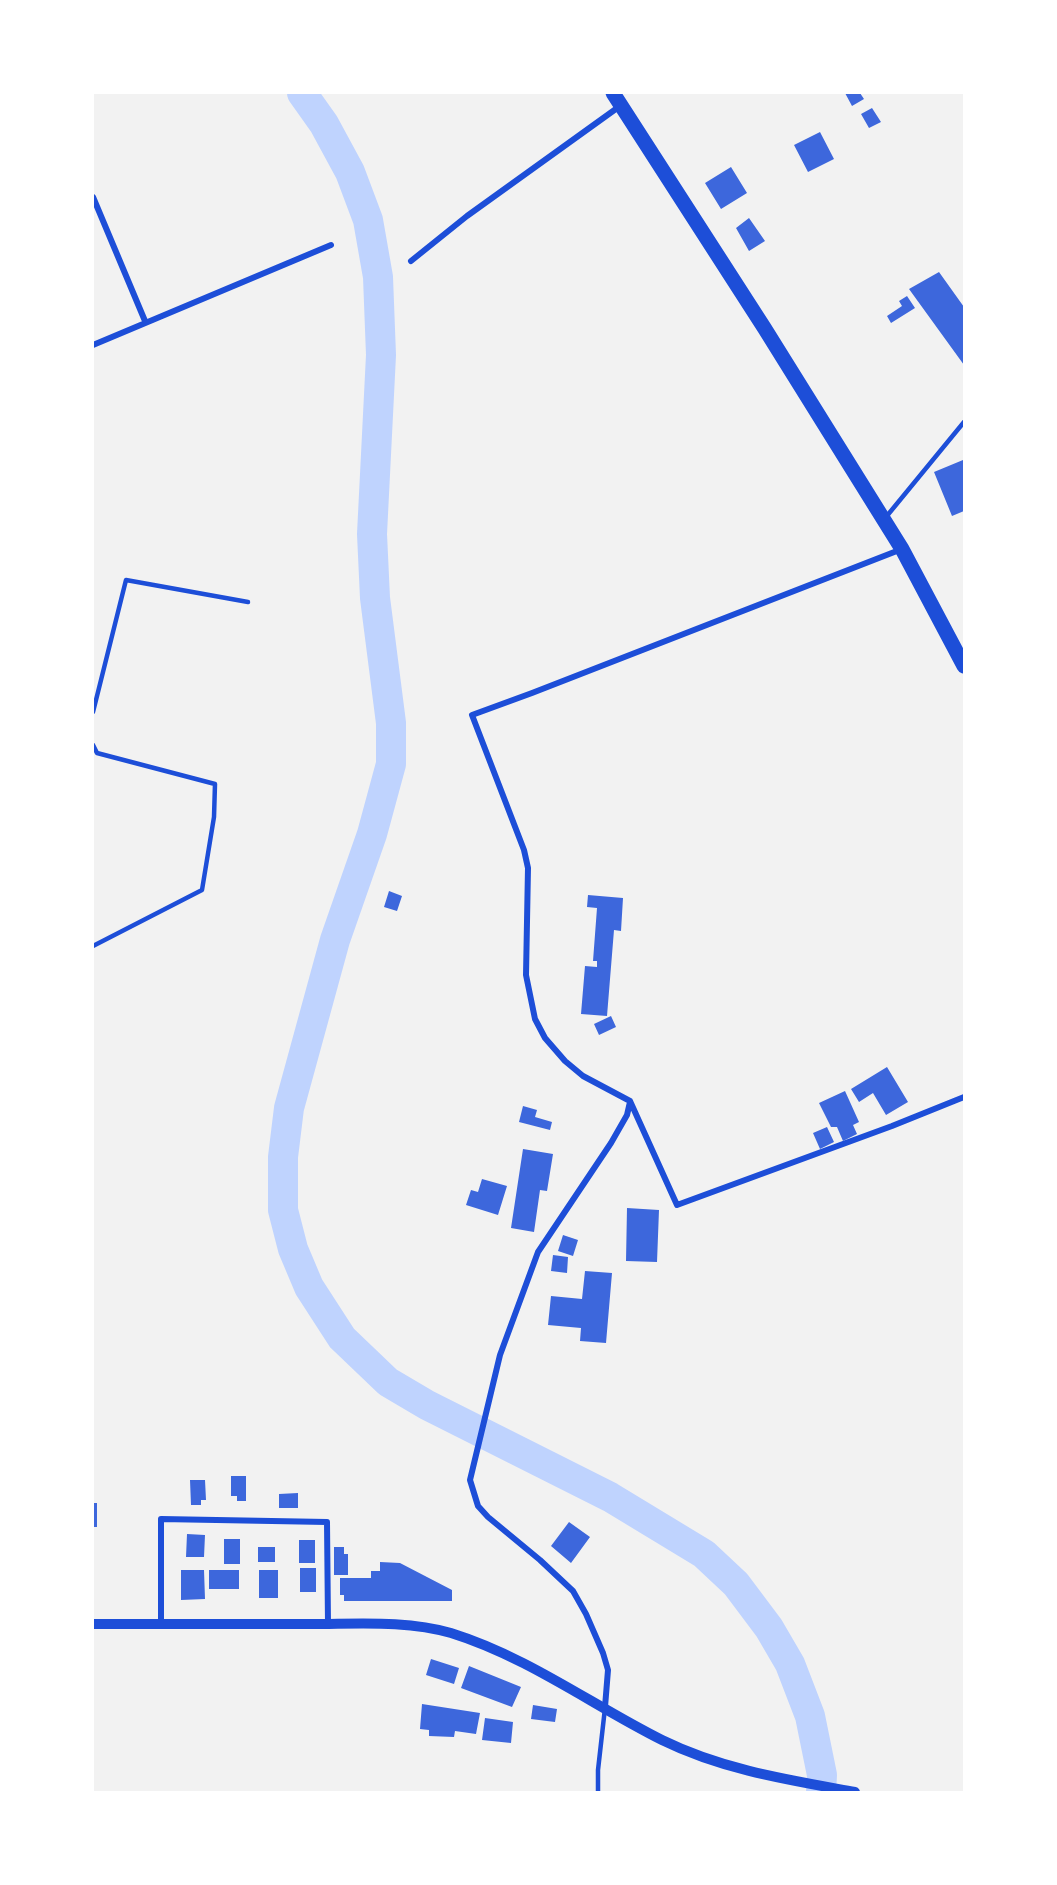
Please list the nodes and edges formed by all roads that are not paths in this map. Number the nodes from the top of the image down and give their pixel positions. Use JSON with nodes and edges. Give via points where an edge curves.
{"nodes":[{"id":1,"x":617,"y":99,"type":"edge"},
{"id":2,"x":93,"y":197,"type":"edge"},
{"id":3,"x":331,"y":245,"type":"dead end"},
{"id":4,"x":411,"y":261,"type":"dead end"},
{"id":5,"x":145,"y":321,"type":"junction"},
{"id":6,"x":93,"y":345,"type":"edge"},
{"id":7,"x":964,"y":422,"type":"edge"},
{"id":8,"x":884,"y":519,"type":"junction"},
{"id":9,"x":902,"y":549,"type":"junction"},
{"id":10,"x":248,"y":602,"type":"dead end"},
{"id":11,"x":964,"y":666,"type":"edge"},
{"id":12,"x":93,"y":712,"type":"edge"},
{"id":13,"x":93,"y":745,"type":"edge"},
{"id":14,"x":93,"y":946,"type":"edge"},
{"id":15,"x":964,"y":1097,"type":"edge"},
{"id":16,"x":630,"y":1101,"type":"junction"},
{"id":17,"x":93,"y":1624,"type":"edge"},
{"id":18,"x":161,"y":1624,"type":"junction"},
{"id":19,"x":327,"y":1624,"type":"junction"},
{"id":20,"x":605,"y":1707,"type":"junction"},
{"id":21,"x":850,"y":1791,"type":"edge"},
{"id":22,"x":598,"y":1792,"type":"edge"}],
"edges":[{"from":1,"to":4,"type":"street"},
{"from":1,"to":8,"type":"highway"},
{"from":2,"to":5,"type":"street"},
{"from":3,"to":5,"type":"street"},
{"from":5,"to":6,"type":"street"},
{"from":7,"to":8,"type":"lane"},
{"from":8,"to":9,"type":"highway"},
{"from":9,"to":11,"type":"highway"},
{"from":9,"to":16,"type":"street","via":[[472,715],[528,868],[526,975],[535,1019],[565,1061],[583,1076]]},
{"from":10,"to":12,"type":"lane","via":[[126,580]]},
{"from":13,"to":14,"type":"lane","via":[[97,753],[215,783],[214,817],[202,890]]},
{"from":15,"to":16,"type":"street","via":[[676,1205]]},
{"from":16,"to":20,"type":"street","via":[[627,1115],[611,1143],[538,1252],[500,1356],[470,1480],[478,1506],[488,1517],[573,1591],[608,1670]]},
{"from":17,"to":18,"type":"street"},
{"from":18,"to":19,"type":"street"},
{"from":18,"to":19,"type":"street","via":[[161,1519],[327,1522]]},
{"from":19,"to":20,"type":"street","via":[[424,1627],[451,1633],[519,1660]]},
{"from":20,"to":21,"type":"street","via":[[661,1739],[717,1762]]},
{"from":20,"to":22,"type":"lane"}]}
